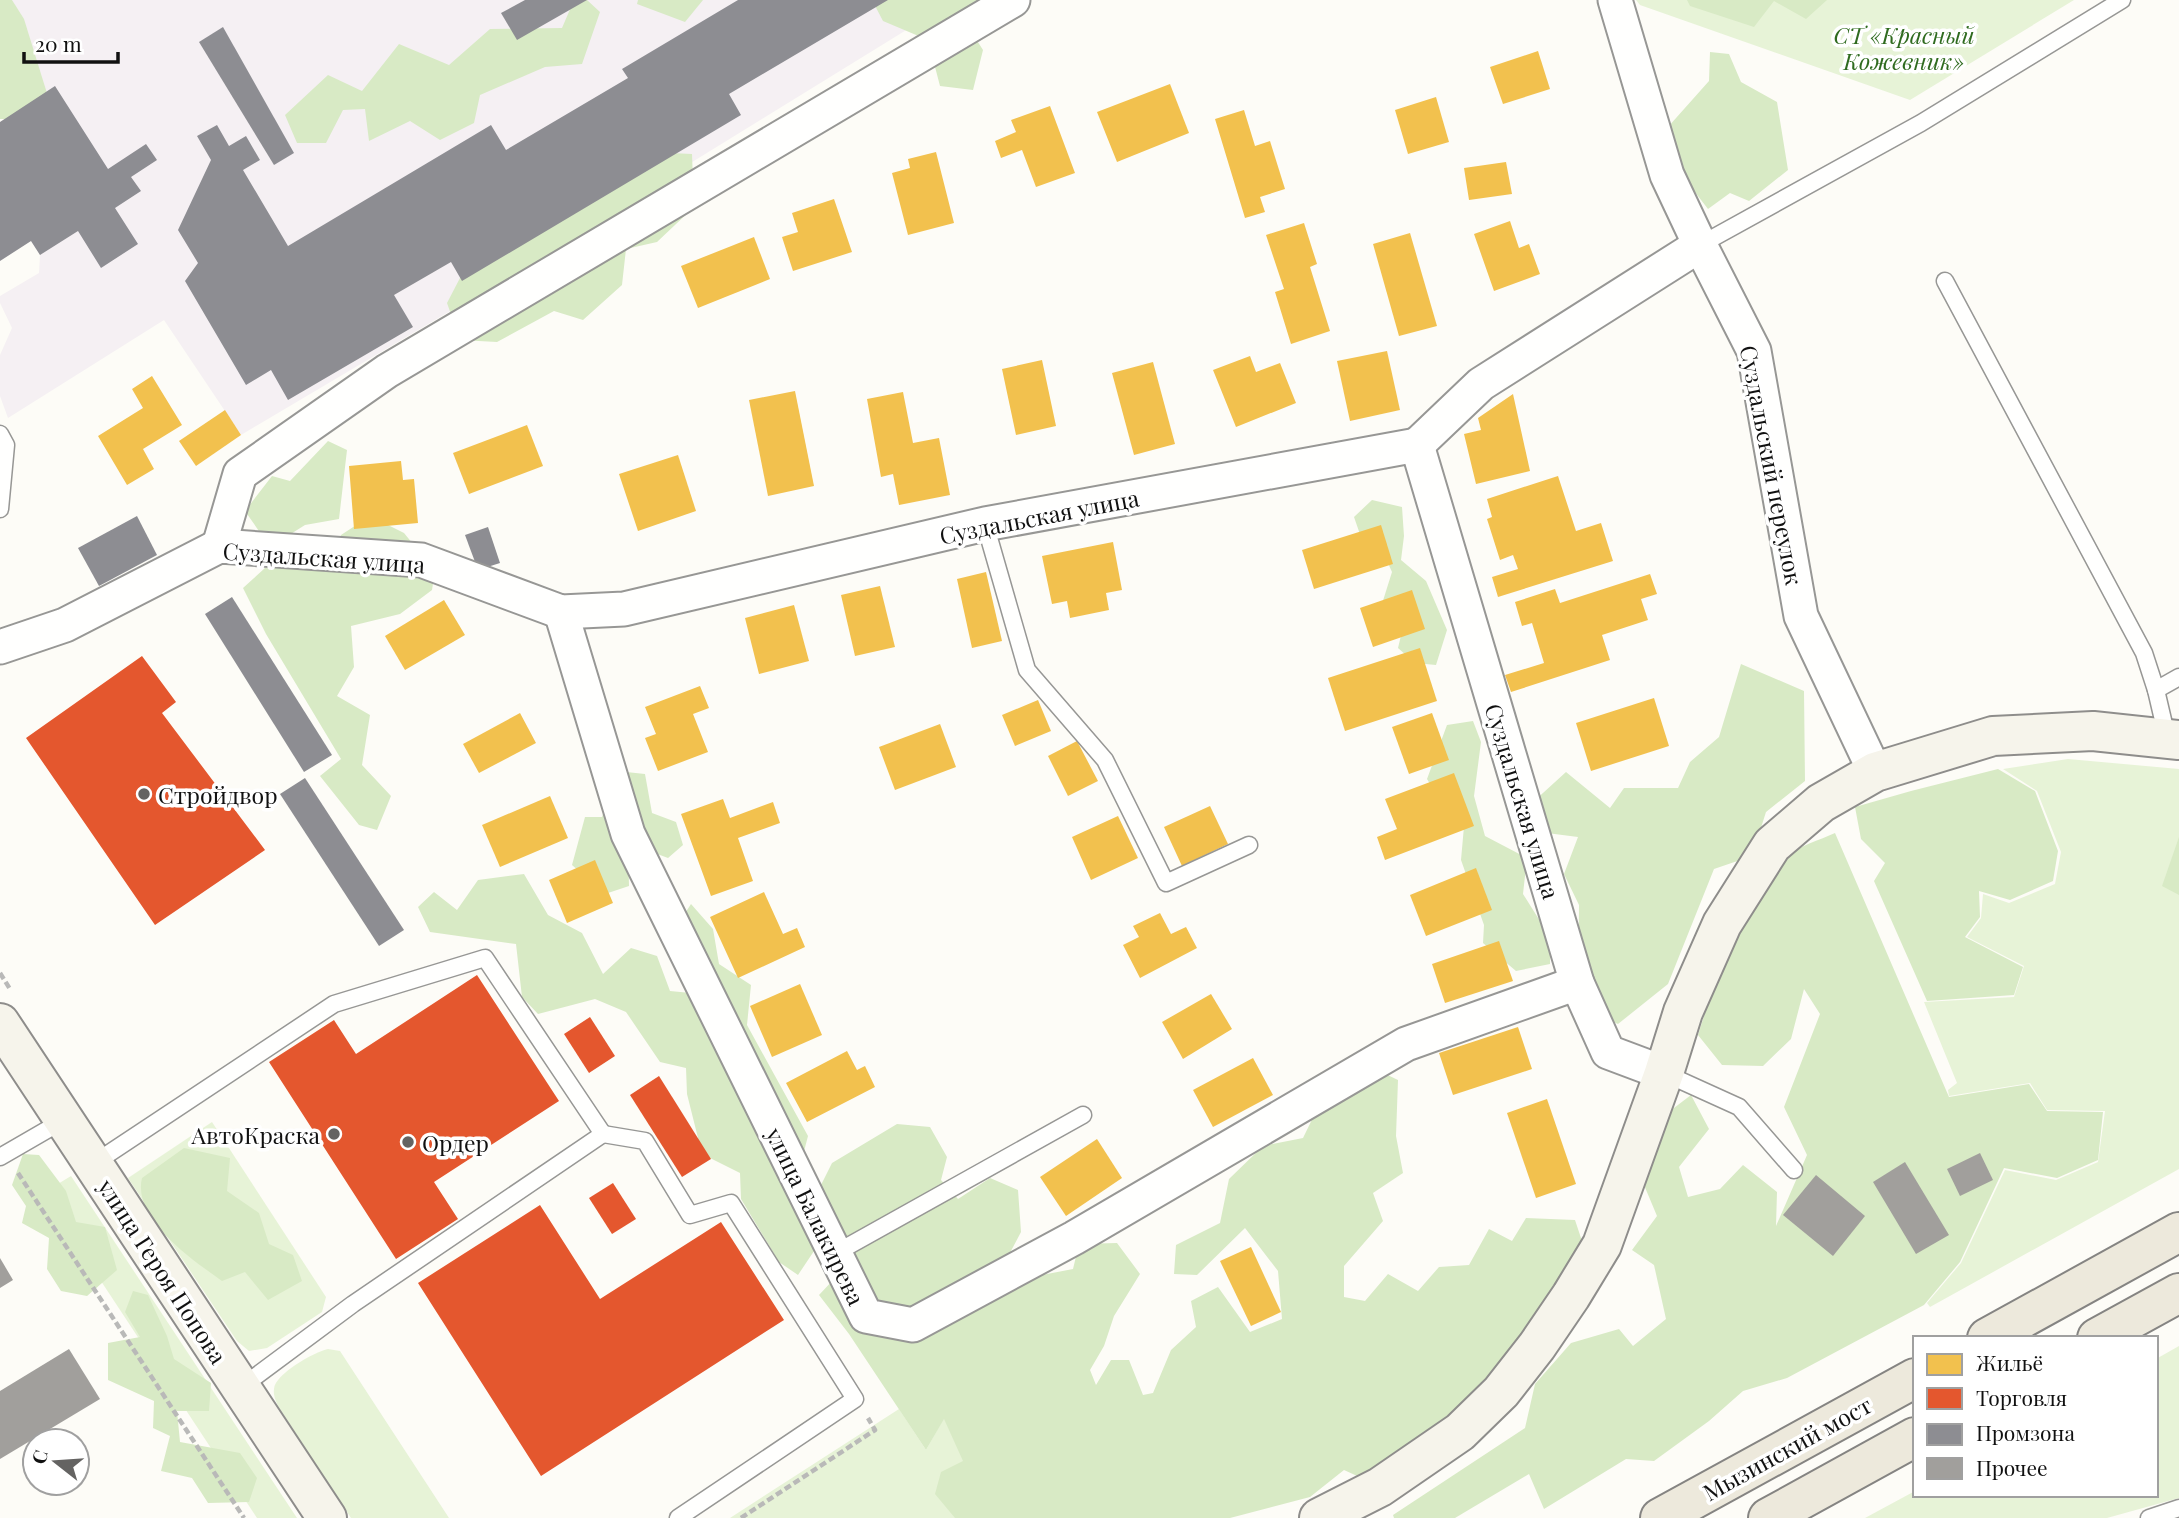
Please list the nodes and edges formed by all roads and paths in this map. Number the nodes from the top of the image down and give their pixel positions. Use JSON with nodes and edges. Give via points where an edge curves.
{"nodes":[{"id":1,"x":1013,"y":0,"type":"edge"},
{"id":2,"x":1615,"y":0,"type":"edge"},
{"id":3,"x":2122,"y":0,"type":"edge"},
{"id":4,"x":1700,"y":245,"type":"junction"},
{"id":5,"x":1945,"y":281,"type":"dead end"},
{"id":6,"x":0,"y":434,"type":"edge"},
{"id":7,"x":1417,"y":445,"type":"junction"},
{"id":8,"x":0,"y":509,"type":"edge"},
{"id":9,"x":985,"y":524,"type":"junction"},
{"id":10,"x":219,"y":546,"type":"junction"},
{"id":11,"x":561,"y":612,"type":"junction"},
{"id":12,"x":0,"y":647,"type":"edge"},
{"id":13,"x":2179,"y":677,"type":"edge"},
{"id":14,"x":2156,"y":690,"type":"junction"},
{"id":15,"x":2173,"y":738,"type":"edge"},
{"id":16,"x":1875,"y":772,"type":"junction"},
{"id":17,"x":1249,"y":845,"type":"dead end"},
{"id":18,"x":1577,"y":983,"type":"junction"},
{"id":19,"x":0,"y":1023,"type":"edge"},
{"id":20,"x":1664,"y":1073,"type":"junction"},
{"id":21,"x":1083,"y":1115,"type":"dead end"},
{"id":22,"x":64,"y":1120,"type":"junction"},
{"id":23,"x":603,"y":1134,"type":"junction"},
{"id":24,"x":3,"y":1155,"type":"edge"},
{"id":25,"x":93,"y":1164,"type":"junction"},
{"id":26,"x":1794,"y":1170,"type":"dead end"},
{"id":27,"x":2179,"y":1232,"type":"edge"},
{"id":28,"x":834,"y":1254,"type":"junction"},
{"id":29,"x":2179,"y":1293,"type":"edge"},
{"id":30,"x":1991,"y":1336,"type":"edge"},
{"id":31,"x":2101,"y":1336,"type":"edge"},
{"id":32,"x":1913,"y":1379,"type":"edge"},
{"id":33,"x":240,"y":1388,"type":"junction"},
{"id":34,"x":855,"y":1399,"type":"junction"},
{"id":35,"x":1913,"y":1438,"type":"edge"},
{"id":36,"x":2179,"y":1508,"type":"edge"},
{"id":37,"x":244,"y":1518,"type":"edge"},
{"id":38,"x":327,"y":1518,"type":"edge"},
{"id":39,"x":678,"y":1518,"type":"edge"},
{"id":40,"x":741,"y":1518,"type":"edge"},
{"id":41,"x":1319,"y":1518,"type":"edge"},
{"id":42,"x":1660,"y":1518,"type":"edge"},
{"id":43,"x":1768,"y":1518,"type":"edge"},
{"id":44,"x":2149,"y":1518,"type":"edge"}],
"edges":[{"from":1,"to":10,"type":"street","via":[[387,372],[240,474]]},
{"from":2,"to":4,"type":"street","name":"Суздальский переулок","via":[[1667,174]]},
{"from":3,"to":4,"type":"lane","via":[[1921,123]]},
{"from":4,"to":7,"type":"street","via":[[1481,384]]},
{"from":4,"to":16,"type":"street","name":"Суздальский переулок","via":[[1755,351],[1801,616]]},
{"from":5,"to":14,"type":"lane","via":[[2144,653]]},
{"from":6,"to":8,"type":"lane","via":[[6,445]]},
{"from":7,"to":9,"type":"street","name":"Суздальская улица"},
{"from":7,"to":18,"type":"street","name":"Суздальская улица"},
{"from":9,"to":11,"type":"street","name":"Суздальская улица","via":[[624,609]]},
{"from":9,"to":17,"type":"lane","via":[[1027,670],[1105,760],[1166,883]]},
{"from":10,"to":11,"type":"street","name":"Суздальская улица","via":[[421,560]]},
{"from":10,"to":12,"type":"street","name":"Суздальская улица","via":[[65,625]]},
{"from":11,"to":28,"type":"street","name":"улица Балакирева","via":[[628,834]]},
{"from":13,"to":14,"type":"lane"},
{"from":14,"to":15,"type":"lane"},
{"from":15,"to":16,"type":"street","via":[[2093,731],[1993,736]]},
{"from":16,"to":20,"type":"street","via":[[1821,803],[1772,845],[1721,924],[1683,1012]]},
{"from":18,"to":20,"type":"street","name":"Суздальская улица","via":[[1608,1052]]},
{"from":18,"to":28,"type":"street","name":"улица Балакирева","via":[[1406,1044],[1074,1238],[914,1325],[866,1316]]},
{"from":19,"to":22,"type":"street","name":"улица Героя Попова"},
{"from":20,"to":26,"type":"lane","via":[[1739,1107]]},
{"from":20,"to":41,"type":"street","via":[[1602,1245],[1537,1346],[1501,1392],[1460,1432],[1380,1488]]},
{"from":21,"to":28,"type":"lane"},
{"from":22,"to":24,"type":"lane"},
{"from":22,"to":25,"type":"street","name":"улица Героя Попова"},
{"from":23,"to":25,"type":"lane","via":[[485,958],[334,1003]]},
{"from":23,"to":33,"type":"lane","via":[[353,1304]]},
{"from":23,"to":34,"type":"lane","via":[[645,1141],[690,1215],[732,1203]]},
{"from":24,"to":37,"type":"path"},
{"from":25,"to":33,"type":"street","name":"улица Героя Попова"},
{"from":27,"to":30,"type":"main road"},
{"from":29,"to":31,"type":"main road"},
{"from":32,"to":42,"type":"main road","name":"Мызинский мост"},
{"from":33,"to":38,"type":"street","name":"улица Героя Попова"},
{"from":34,"to":39,"type":"lane"},
{"from":34,"to":40,"type":"path","via":[[875,1430]]},
{"from":35,"to":43,"type":"main road"},
{"from":36,"to":44,"type":"lane"}]}
